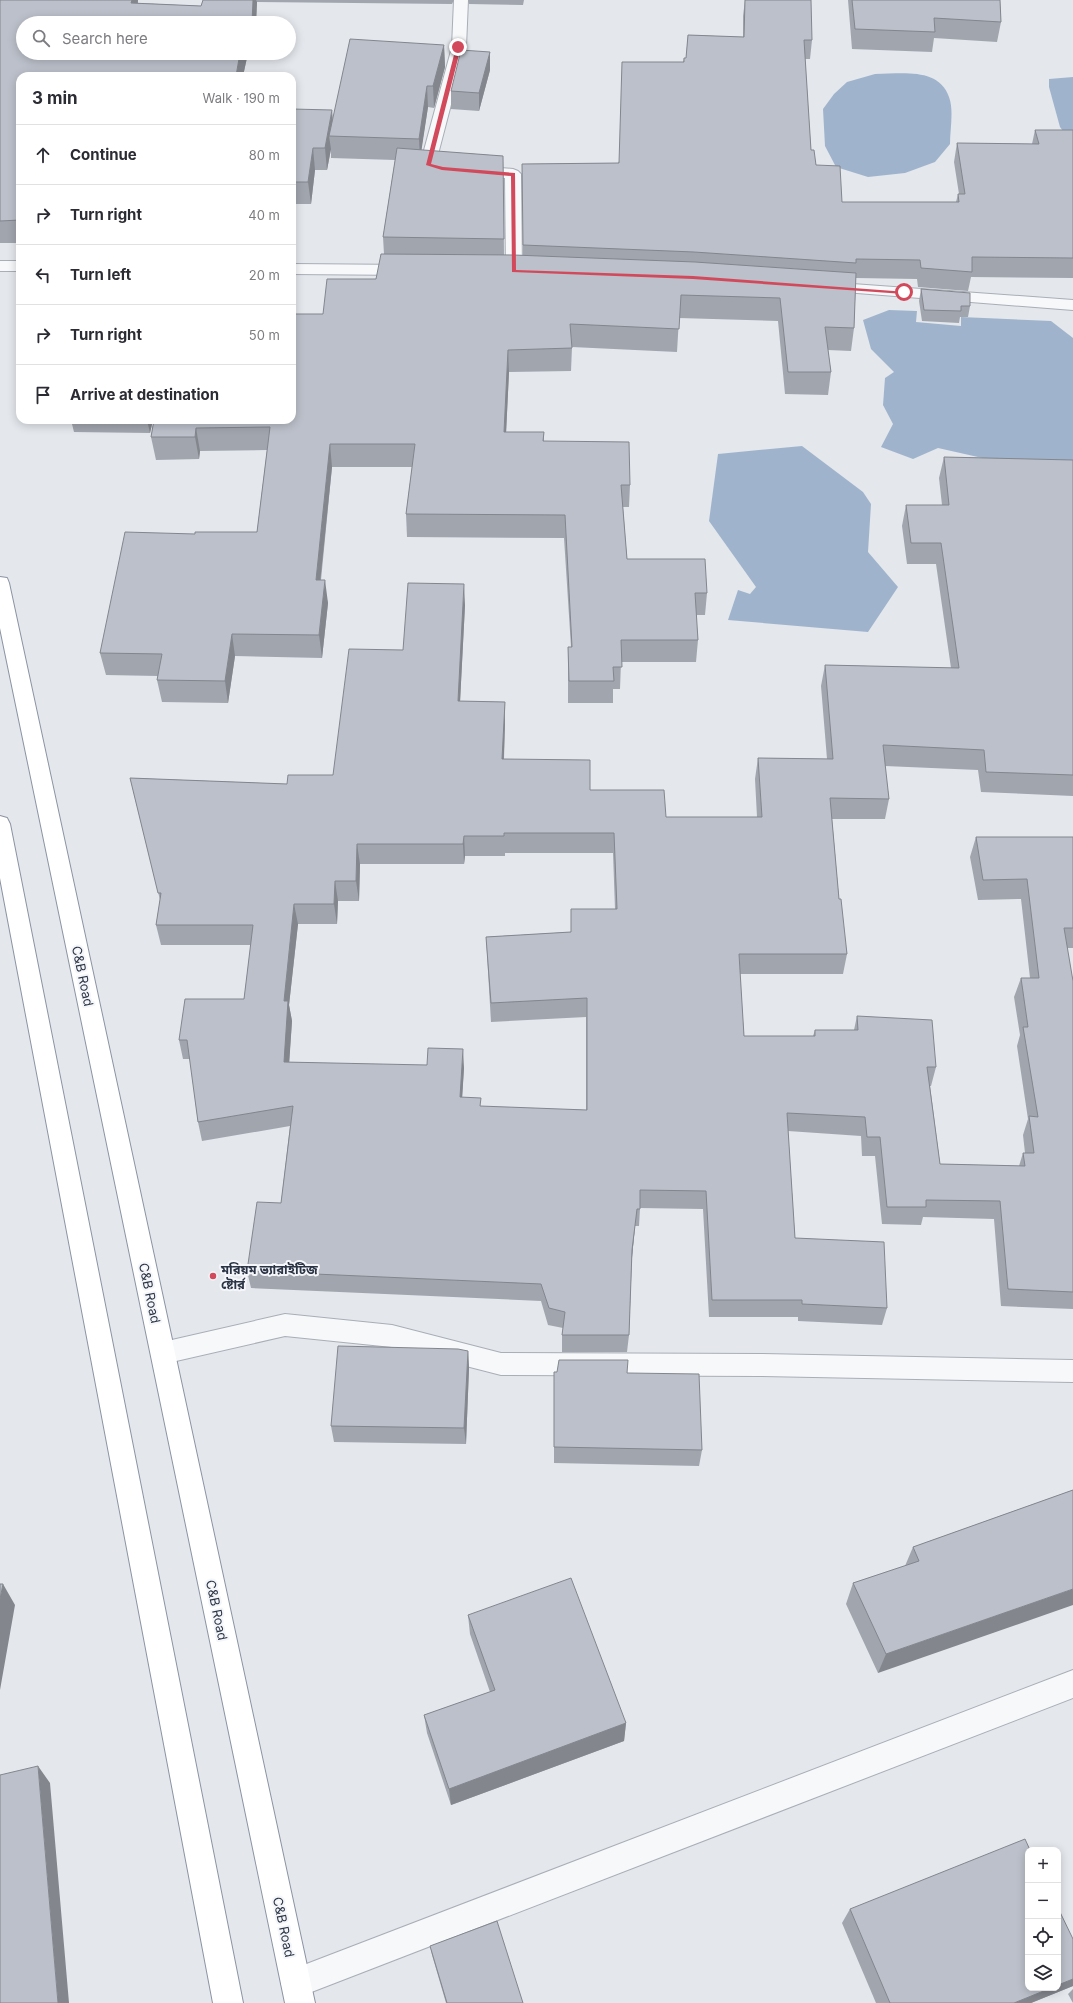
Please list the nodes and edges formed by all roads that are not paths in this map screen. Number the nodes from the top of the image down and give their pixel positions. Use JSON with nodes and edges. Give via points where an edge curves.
{"nodes":[{"id":1,"x":461,"y":0,"type":"edge"},
{"id":2,"x":0,"y":266,"type":"edge"},
{"id":3,"x":16,"y":266,"type":"edge"},
{"id":4,"x":296,"y":269,"type":"edge"},
{"id":5,"x":427,"y":270,"type":"edge"},
{"id":6,"x":514,"y":271,"type":"edge"},
{"id":7,"x":810,"y":286,"type":"edge"},
{"id":8,"x":1073,"y":305,"type":"edge"},
{"id":9,"x":0,"y":583,"type":"edge"},
{"id":10,"x":0,"y":824,"type":"edge"},
{"id":11,"x":163,"y":1353,"type":"junction"},
{"id":12,"x":1073,"y":1371,"type":"edge"},
{"id":13,"x":1073,"y":1684,"type":"edge"},
{"id":14,"x":298,"y":1993,"type":"edge"},
{"id":15,"x":228,"y":2003,"type":"edge"}],
"edges":[{"from":1,"to":6,"type":"street","via":[[458,47],[428,165],[513,174]]},
{"from":2,"to":3,"type":"street"},
{"from":4,"to":5,"type":"street"},
{"from":7,"to":8,"type":"street"},
{"from":9,"to":11,"type":"highway","name":"C&B Road"},
{"from":10,"to":15,"type":"highway"},
{"from":11,"to":12,"type":"street","via":[[285,1325],[392,1336],[501,1364],[761,1365]]},
{"from":11,"to":14,"type":"highway","name":"C&B Road"},
{"from":13,"to":14,"type":"street"}]}
